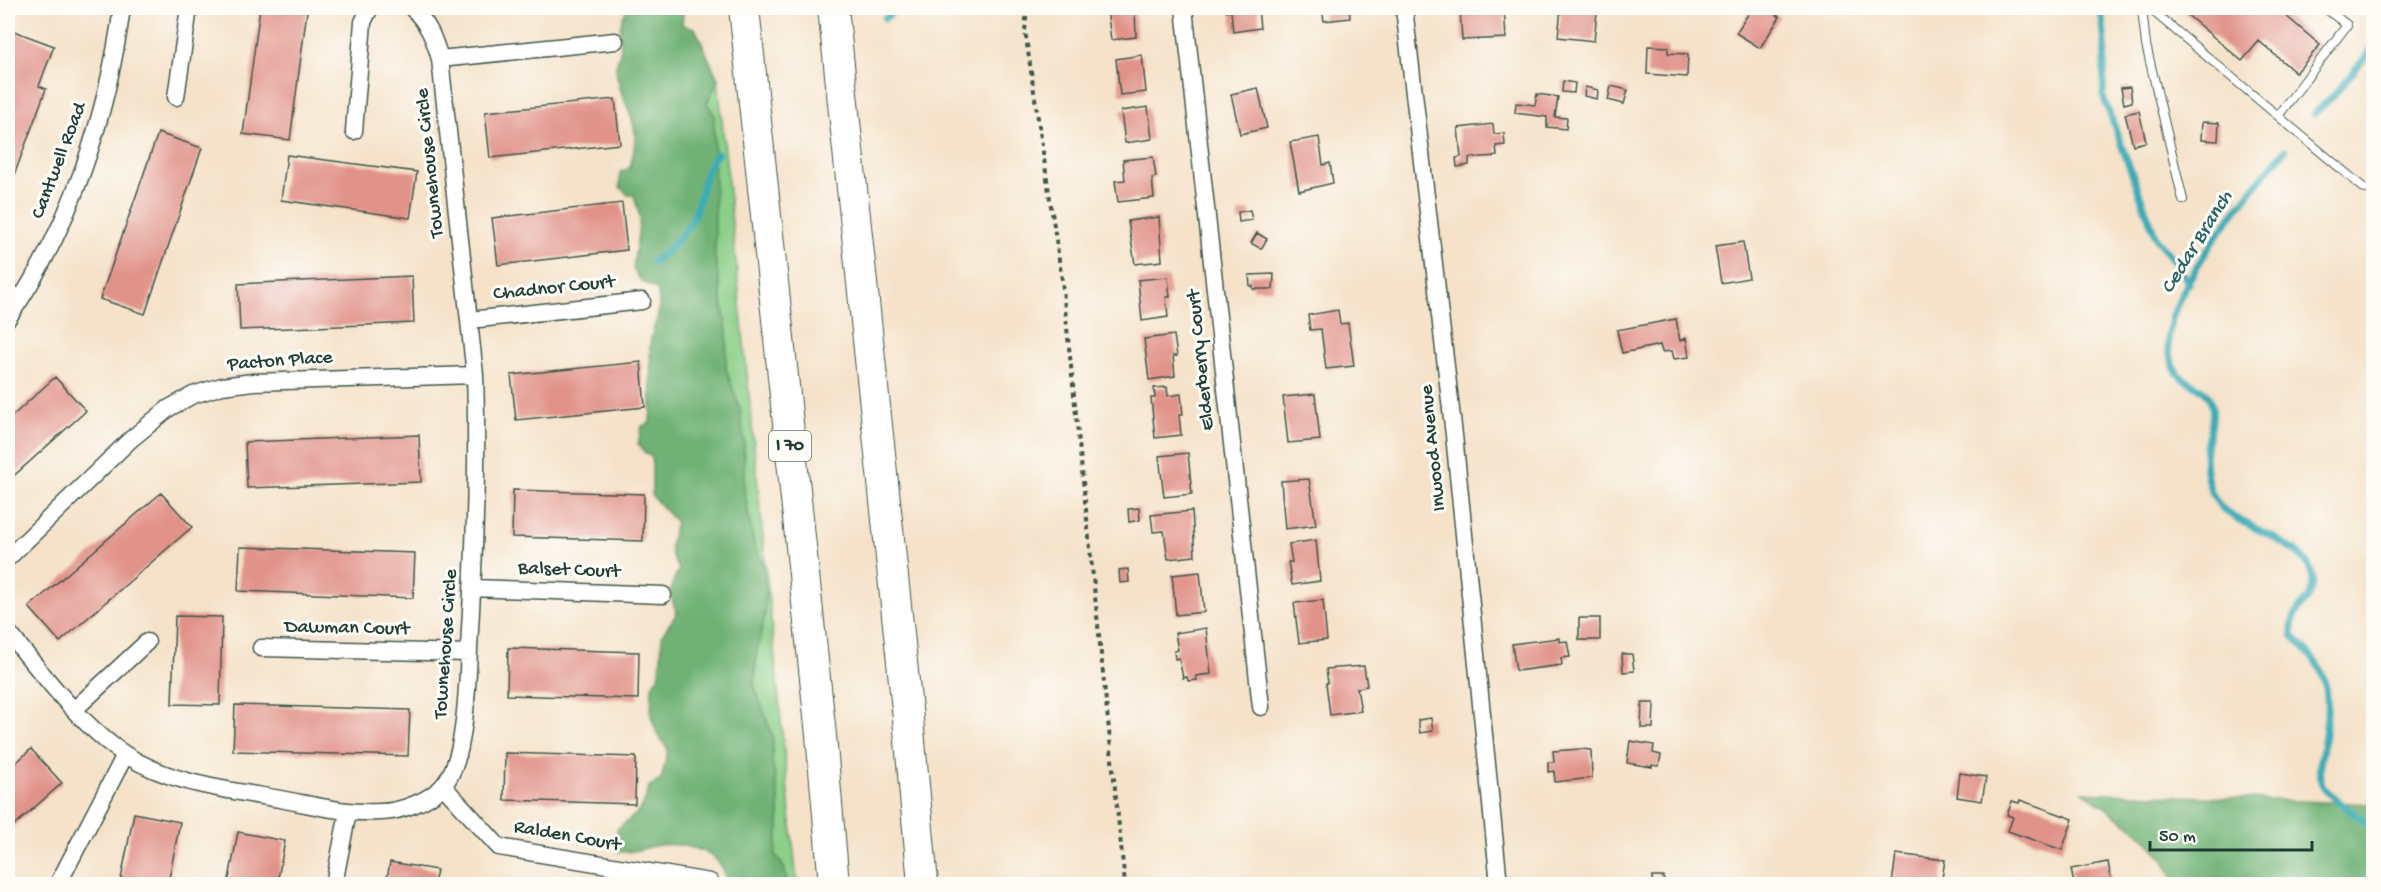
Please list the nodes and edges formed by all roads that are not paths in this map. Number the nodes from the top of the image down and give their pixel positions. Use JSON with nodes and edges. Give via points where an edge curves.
{"nodes":[{"id":1,"x":122,"y":8,"type":"edge"},
{"id":2,"x":189,"y":8,"type":"edge"},
{"id":3,"x":370,"y":8,"type":"edge"},
{"id":4,"x":412,"y":8,"type":"edge"},
{"id":5,"x":744,"y":8,"type":"edge"},
{"id":6,"x":833,"y":8,"type":"edge"},
{"id":7,"x":1184,"y":8,"type":"edge"},
{"id":8,"x":1404,"y":8,"type":"edge"},
{"id":9,"x":2142,"y":8,"type":"edge"},
{"id":10,"x":2149,"y":8,"type":"edge"},
{"id":11,"x":2325,"y":8,"type":"edge"},
{"id":12,"x":615,"y":41,"type":"dead end"},
{"id":13,"x":440,"y":59,"type":"junction"},
{"id":14,"x":176,"y":97,"type":"dead end"},
{"id":15,"x":2278,"y":116,"type":"junction"},
{"id":16,"x":354,"y":131,"type":"dead end"},
{"id":17,"x":2365,"y":189,"type":"dead end"},
{"id":18,"x":2183,"y":200,"type":"dead end"},
{"id":19,"x":14,"y":296,"type":"edge"},
{"id":20,"x":642,"y":301,"type":"dead end"},
{"id":21,"x":8,"y":318,"type":"edge"},
{"id":22,"x":470,"y":320,"type":"junction"},
{"id":23,"x":475,"y":375,"type":"junction"},
{"id":24,"x":8,"y":558,"type":"edge"},
{"id":25,"x":473,"y":588,"type":"junction"},
{"id":26,"x":663,"y":596,"type":"dead end"},
{"id":27,"x":8,"y":632,"type":"edge"},
{"id":28,"x":147,"y":642,"type":"dead end"},
{"id":29,"x":261,"y":648,"type":"dead end"},
{"id":30,"x":469,"y":653,"type":"junction"},
{"id":31,"x":1261,"y":707,"type":"dead end"},
{"id":32,"x":75,"y":710,"type":"junction"},
{"id":33,"x":124,"y":754,"type":"junction"},
{"id":34,"x":443,"y":786,"type":"junction"},
{"id":35,"x":348,"y":812,"type":"junction"},
{"id":36,"x":710,"y":882,"type":"dead end"},
{"id":37,"x":58,"y":885,"type":"edge"},
{"id":38,"x":334,"y":885,"type":"edge"},
{"id":39,"x":834,"y":885,"type":"edge"},
{"id":40,"x":923,"y":885,"type":"edge"},
{"id":41,"x":1499,"y":885,"type":"edge"}],
"edges":[{"from":1,"to":19,"type":"street","name":"Cantwell Road","via":[[102,112],[83,168],[42,260]]},
{"from":2,"to":14,"type":"street"},
{"from":3,"to":16,"type":"street","via":[[363,22]]},
{"from":4,"to":13,"type":"street","name":"Townehouse Circle","via":[[433,33]]},
{"from":5,"to":39,"type":"highway","number":"I 70"},
{"from":6,"to":40,"type":"highway","via":[[909,719]]},
{"from":7,"to":31,"type":"street","name":"Elderberry Court"},
{"from":8,"to":41,"type":"street","name":"Inwood Avenue","via":[[1454,435]]},
{"from":9,"to":18,"type":"lane","via":[[2146,45]]},
{"from":10,"to":15,"type":"lane"},
{"from":11,"to":15,"type":"lane","via":[[2347,25]]},
{"from":12,"to":13,"type":"street"},
{"from":13,"to":22,"type":"street","name":"Townehouse Circle"},
{"from":15,"to":17,"type":"lane"},
{"from":19,"to":21,"type":"street","name":"Cantwell Road"},
{"from":20,"to":22,"type":"street","name":"Chadnor Court"},
{"from":22,"to":23,"type":"street","name":"Townehouse Circle"},
{"from":23,"to":24,"type":"street","name":"Pacton Place","via":[[253,382],[193,395],[169,408],[130,440]]},
{"from":23,"to":25,"type":"street","name":"Townehouse Circle"},
{"from":25,"to":26,"type":"street","name":"Balset Court"},
{"from":25,"to":30,"type":"street","name":"Townehouse Circle"},
{"from":27,"to":32,"type":"street"},
{"from":28,"to":32,"type":"street"},
{"from":29,"to":30,"type":"street","name":"Dawman Court"},
{"from":30,"to":34,"type":"street","name":"Townehouse Circle","via":[[462,736],[455,765]]},
{"from":32,"to":33,"type":"street"},
{"from":33,"to":35,"type":"street","via":[[150,769],[182,779]]},
{"from":33,"to":37,"type":"street"},
{"from":34,"to":35,"type":"street","via":[[402,809]]},
{"from":34,"to":36,"type":"street","name":"Ralden Court","via":[[499,847]]},
{"from":35,"to":38,"type":"street"}]}
